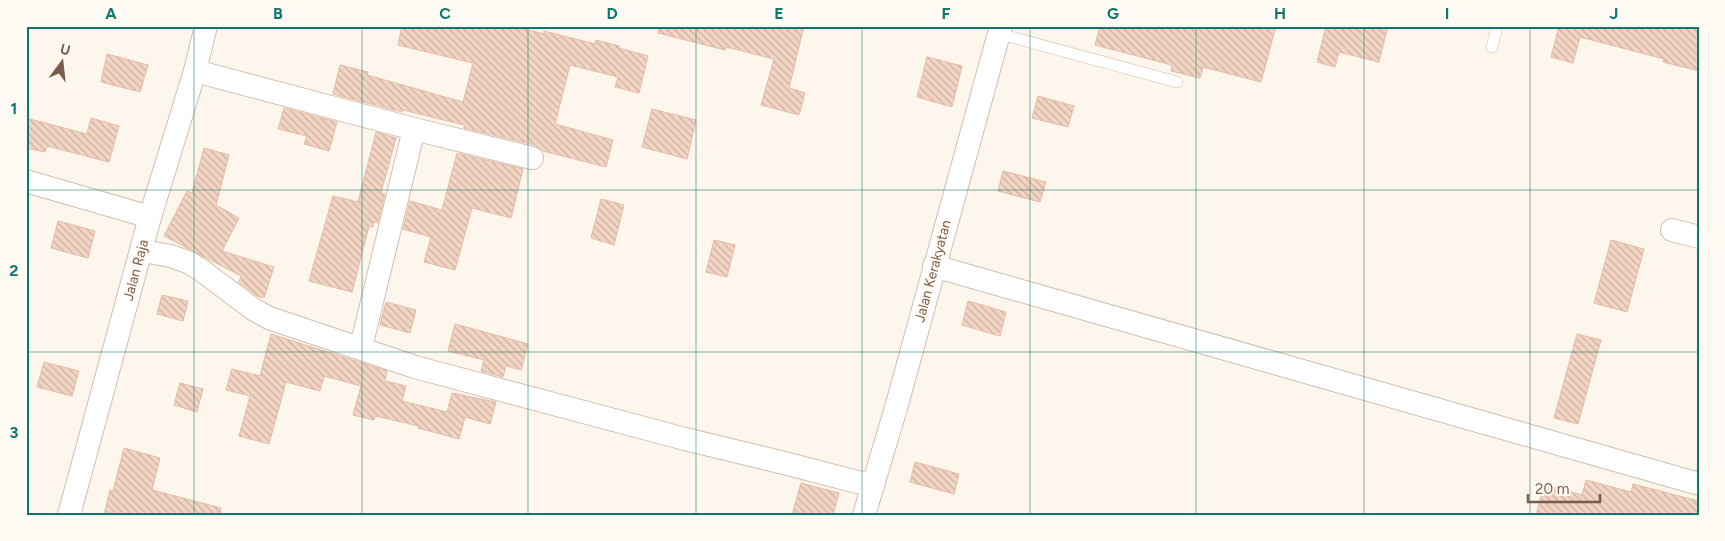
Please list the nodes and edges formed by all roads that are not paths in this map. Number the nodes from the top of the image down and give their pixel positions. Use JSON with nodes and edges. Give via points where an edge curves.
{"nodes":[{"id":1,"x":206,"y":26,"type":"edge"},
{"id":2,"x":1497,"y":26,"type":"edge"},
{"id":3,"x":1001,"y":30,"type":"edge"},
{"id":4,"x":1492,"y":47,"type":"dead end"},
{"id":5,"x":195,"y":71,"type":"junction"},
{"id":6,"x":1177,"y":82,"type":"dead end"},
{"id":7,"x":414,"y":129,"type":"junction"},
{"id":8,"x":532,"y":158,"type":"dead end"},
{"id":9,"x":26,"y":181,"type":"edge"},
{"id":10,"x":150,"y":217,"type":"junction"},
{"id":11,"x":1672,"y":230,"type":"dead end"},
{"id":12,"x":1699,"y":237,"type":"edge"},
{"id":13,"x":142,"y":251,"type":"junction"},
{"id":14,"x":934,"y":266,"type":"junction"},
{"id":15,"x":361,"y":347,"type":"junction"},
{"id":16,"x":1699,"y":484,"type":"edge"},
{"id":17,"x":873,"y":486,"type":"junction"},
{"id":18,"x":69,"y":515,"type":"edge"},
{"id":19,"x":864,"y":515,"type":"edge"}],
"edges":[{"from":1,"to":5,"type":"street","name":"Jalan Raja"},
{"from":2,"to":4,"type":"lane"},
{"from":3,"to":6,"type":"lane"},
{"from":3,"to":14,"type":"street","name":"Jalan Kerakyatan"},
{"from":5,"to":7,"type":"street"},
{"from":5,"to":10,"type":"street","name":"Jalan Raja"},
{"from":7,"to":8,"type":"street"},
{"from":7,"to":15,"type":"street"},
{"from":9,"to":10,"type":"street"},
{"from":10,"to":13,"type":"street","name":"Jalan Raja"},
{"from":11,"to":12,"type":"street"},
{"from":13,"to":15,"type":"street","via":[[190,263],[269,318]]},
{"from":13,"to":18,"type":"street","name":"Jalan Raja"},
{"from":14,"to":16,"type":"street"},
{"from":14,"to":17,"type":"street","name":"Jalan Kerakyatan"},
{"from":15,"to":17,"type":"street","via":[[415,367]]},
{"from":17,"to":19,"type":"street","name":"Jalan Kerakyatan"}]}
